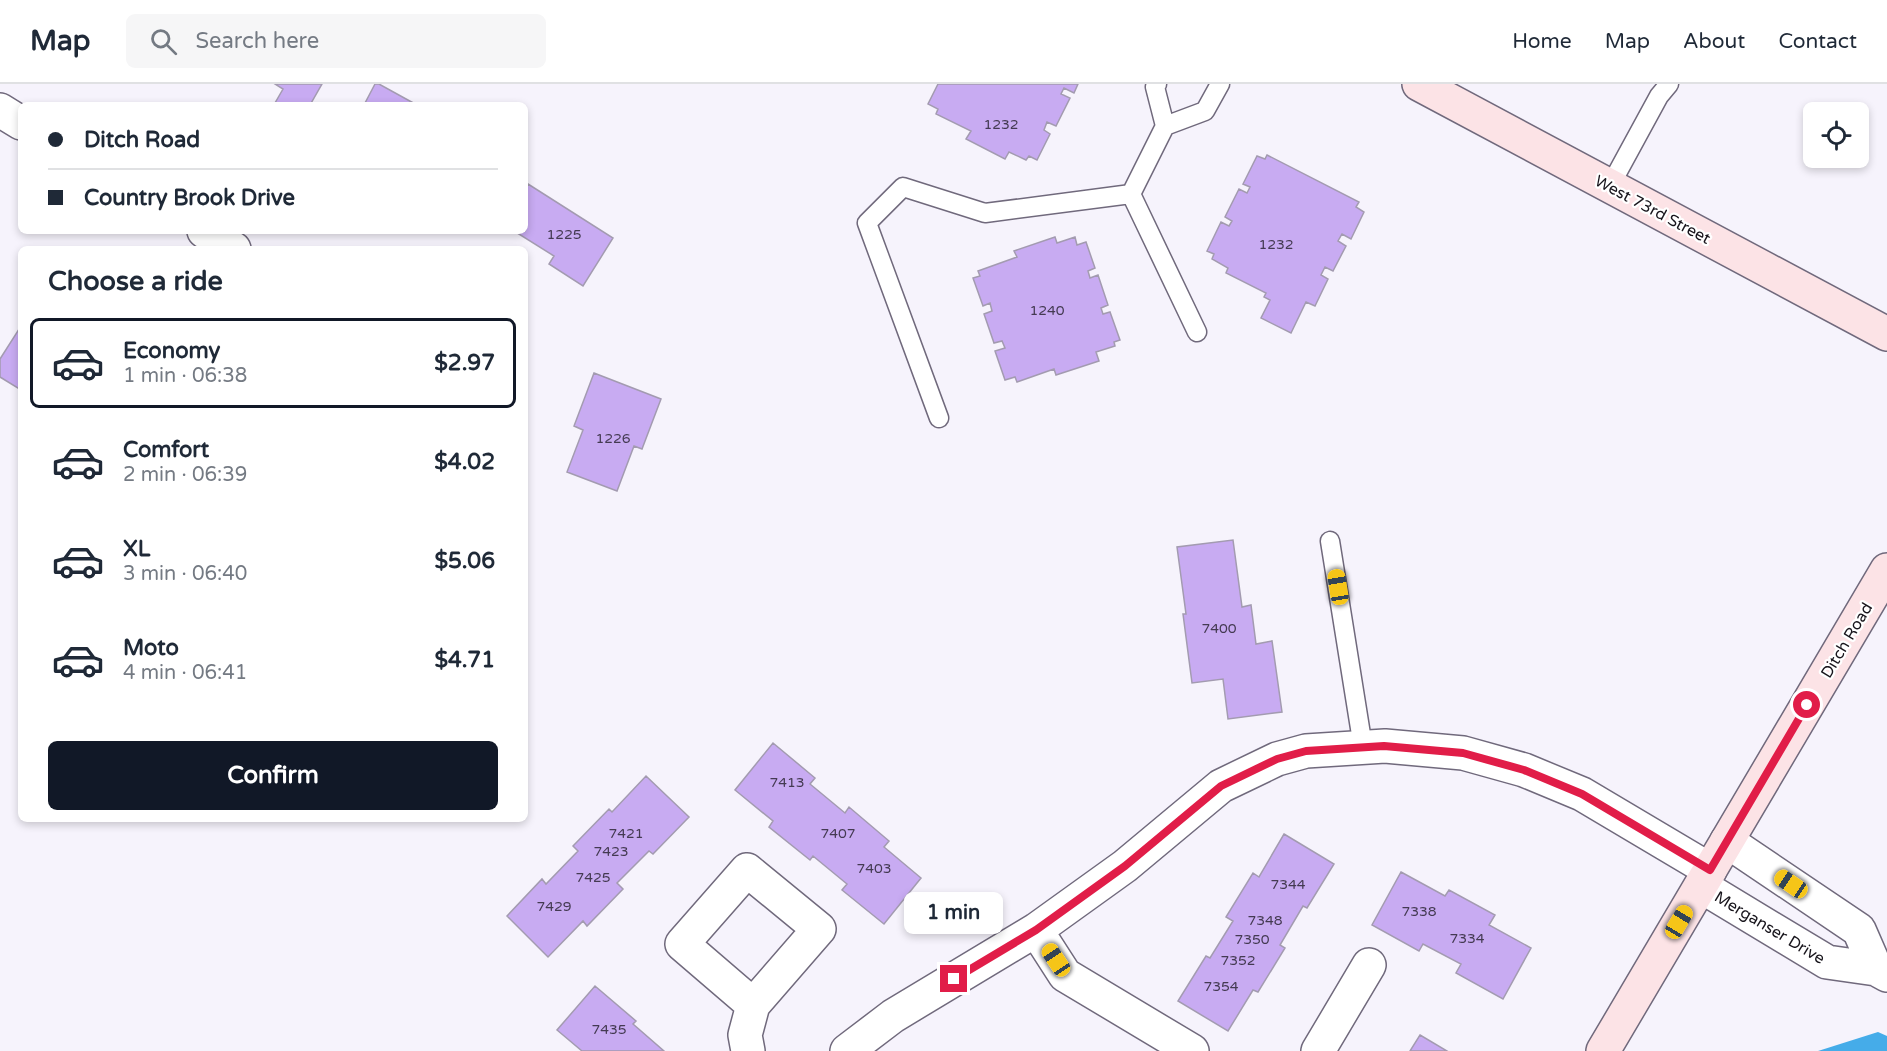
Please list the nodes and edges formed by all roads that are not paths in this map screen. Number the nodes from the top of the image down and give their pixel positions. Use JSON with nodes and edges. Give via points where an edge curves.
{"nodes":[{"id":1,"x":1157,"y":84,"type":"edge"},
{"id":2,"x":1220,"y":84,"type":"edge"},
{"id":3,"x":1419,"y":84,"type":"edge"},
{"id":4,"x":1670,"y":84,"type":"edge"},
{"id":5,"x":0,"y":110,"type":"edge"},
{"id":6,"x":18,"y":121,"type":"edge"},
{"id":7,"x":1165,"y":126,"type":"junction"},
{"id":8,"x":1610,"y":186,"type":"junction"},
{"id":9,"x":1131,"y":194,"type":"junction"},
{"id":10,"x":209,"y":234,"type":"edge"},
{"id":11,"x":229,"y":246,"type":"edge"},
{"id":12,"x":1197,"y":332,"type":"dead end"},
{"id":13,"x":1887,"y":334,"type":"edge"},
{"id":14,"x":939,"y":418,"type":"dead end"},
{"id":15,"x":1330,"y":541,"type":"dead end"},
{"id":16,"x":1887,"y":570,"type":"edge"},
{"id":17,"x":1363,"y":747,"type":"junction"},
{"id":18,"x":1727,"y":841,"type":"junction"},
{"id":19,"x":1706,"y":878,"type":"junction"},
{"id":20,"x":1036,"y":930,"type":"junction"},
{"id":21,"x":1369,"y":965,"type":"dead end"},
{"id":22,"x":1882,"y":972,"type":"edge"},
{"id":23,"x":753,"y":1005,"type":"dead end"},
{"id":24,"x":748,"y":1051,"type":"edge"},
{"id":25,"x":847,"y":1051,"type":"edge"},
{"id":26,"x":1192,"y":1051,"type":"edge"},
{"id":27,"x":1318,"y":1051,"type":"edge"},
{"id":28,"x":1603,"y":1051,"type":"edge"}],
"edges":[{"from":1,"to":7,"type":"lane"},
{"from":2,"to":7,"type":"lane","via":[[1205,111]]},
{"from":3,"to":8,"type":"main road","name":"West 73rd Street"},
{"from":4,"to":8,"type":"lane","via":[[1659,96]]},
{"from":5,"to":6,"type":"street"},
{"from":7,"to":9,"type":"lane"},
{"from":8,"to":13,"type":"main road","name":"West 73rd Street"},
{"from":9,"to":12,"type":"lane"},
{"from":9,"to":14,"type":"lane","via":[[985,213],[903,187],[867,223]]},
{"from":10,"to":11,"type":"street"},
{"from":15,"to":17,"type":"lane"},
{"from":16,"to":18,"type":"main road","name":"Ditch Road"},
{"from":17,"to":19,"type":"street","name":"Merganser Drive","via":[[1463,753],[1524,770],[1582,794]]},
{"from":17,"to":20,"type":"street","name":"Merganser Drive","via":[[1306,751],[1277,759],[1221,786],[1125,866]]},
{"from":18,"to":19,"type":"main road","name":"Ditch Road"},
{"from":18,"to":22,"type":"street","name":"Merganser Drive","via":[[1859,930]]},
{"from":19,"to":22,"type":"street","name":"Merganser Drive","via":[[1827,962]]},
{"from":19,"to":28,"type":"main road","name":"Ditch Road"},
{"from":20,"to":25,"type":"street","name":"Merganser Drive","via":[[893,1016]]},
{"from":20,"to":26,"type":"street","via":[[1065,975]]},
{"from":21,"to":27,"type":"street"},
{"from":23,"to":24,"type":"street","via":[[745,1035]]}]}
